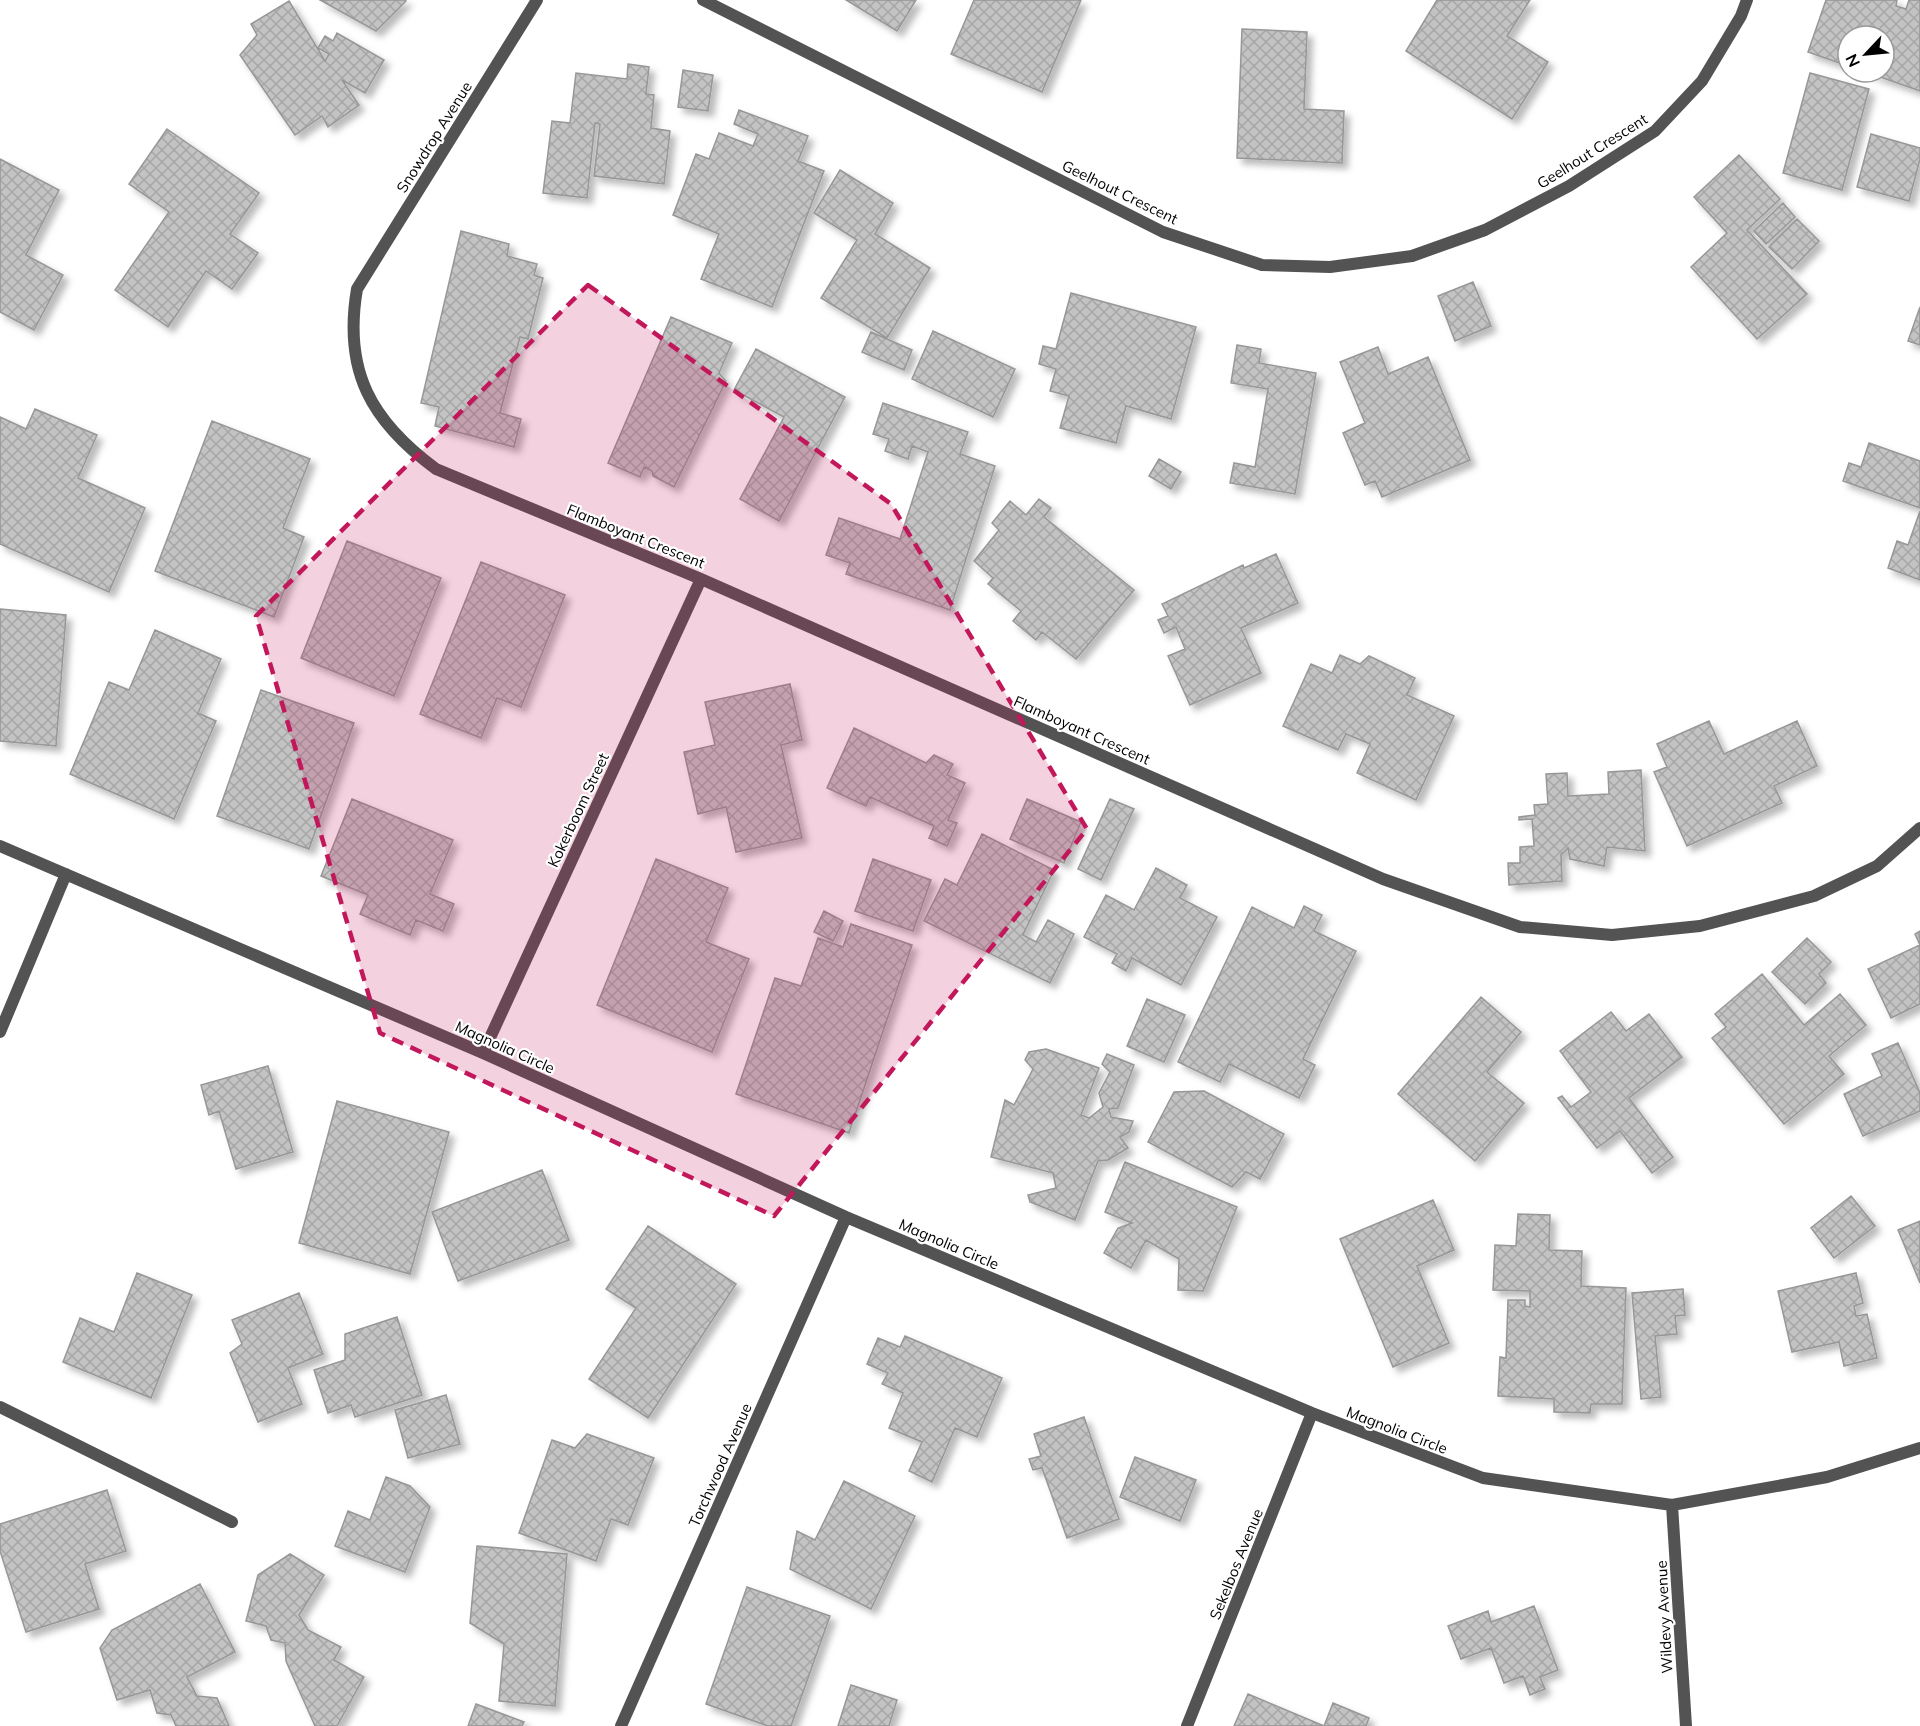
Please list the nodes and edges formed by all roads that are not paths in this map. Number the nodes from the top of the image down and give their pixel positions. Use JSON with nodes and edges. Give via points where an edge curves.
{"nodes":[{"id":1,"x":537,"y":0,"type":"edge"},
{"id":2,"x":703,"y":0,"type":"edge"},
{"id":3,"x":1747,"y":0,"type":"edge"},
{"id":4,"x":357,"y":289,"type":"joint"},
{"id":5,"x":701,"y":579,"type":"junction"},
{"id":6,"x":1920,"y":828,"type":"edge"},
{"id":7,"x":0,"y":846,"type":"edge"},
{"id":8,"x":66,"y":874,"type":"junction"},
{"id":9,"x":0,"y":1032,"type":"edge"},
{"id":10,"x":483,"y":1053,"type":"junction"},
{"id":11,"x":846,"y":1217,"type":"junction"},
{"id":12,"x":0,"y":1407,"type":"edge"},
{"id":13,"x":1312,"y":1413,"type":"junction"},
{"id":14,"x":1920,"y":1448,"type":"edge"},
{"id":15,"x":1672,"y":1505,"type":"junction"},
{"id":16,"x":232,"y":1522,"type":"dead end"},
{"id":17,"x":621,"y":1726,"type":"edge"},
{"id":18,"x":1187,"y":1726,"type":"edge"},
{"id":19,"x":1686,"y":1726,"type":"edge"}],
"edges":[{"from":1,"to":4,"type":"street","name":"Snowdrop Avenue"},
{"from":2,"to":3,"type":"street","name":"Geelhout Crescent","via":[[1163,232],[1262,265],[1330,267],[1412,256],[1485,230],[1569,186],[1655,132],[1702,81]]},
{"from":4,"to":5,"type":"street","name":"Flamboyant Crescent","via":[[351,322],[355,359],[366,391],[407,447],[436,469]]},
{"from":5,"to":6,"type":"street","name":"Flamboyant Crescent","via":[[1383,879],[1520,927],[1612,935],[1700,926],[1815,896],[1877,866]]},
{"from":5,"to":10,"type":"street","name":"Kokerboom Street"},
{"from":7,"to":8,"type":"street","name":"Magnolia Circle"},
{"from":8,"to":9,"type":"street"},
{"from":8,"to":10,"type":"street","name":"Magnolia Circle"},
{"from":10,"to":11,"type":"street","name":"Magnolia Circle"},
{"from":11,"to":13,"type":"street","name":"Magnolia Circle"},
{"from":11,"to":17,"type":"street","name":"Torchwood Avenue"},
{"from":12,"to":16,"type":"street"},
{"from":13,"to":15,"type":"street","name":"Magnolia Circle","via":[[1483,1478]]},
{"from":13,"to":18,"type":"street","name":"Sekelbos Avenue"},
{"from":14,"to":15,"type":"street","name":"Magnolia Circle","via":[[1827,1477]]},
{"from":15,"to":19,"type":"street","name":"Wildevy Avenue"}]}
